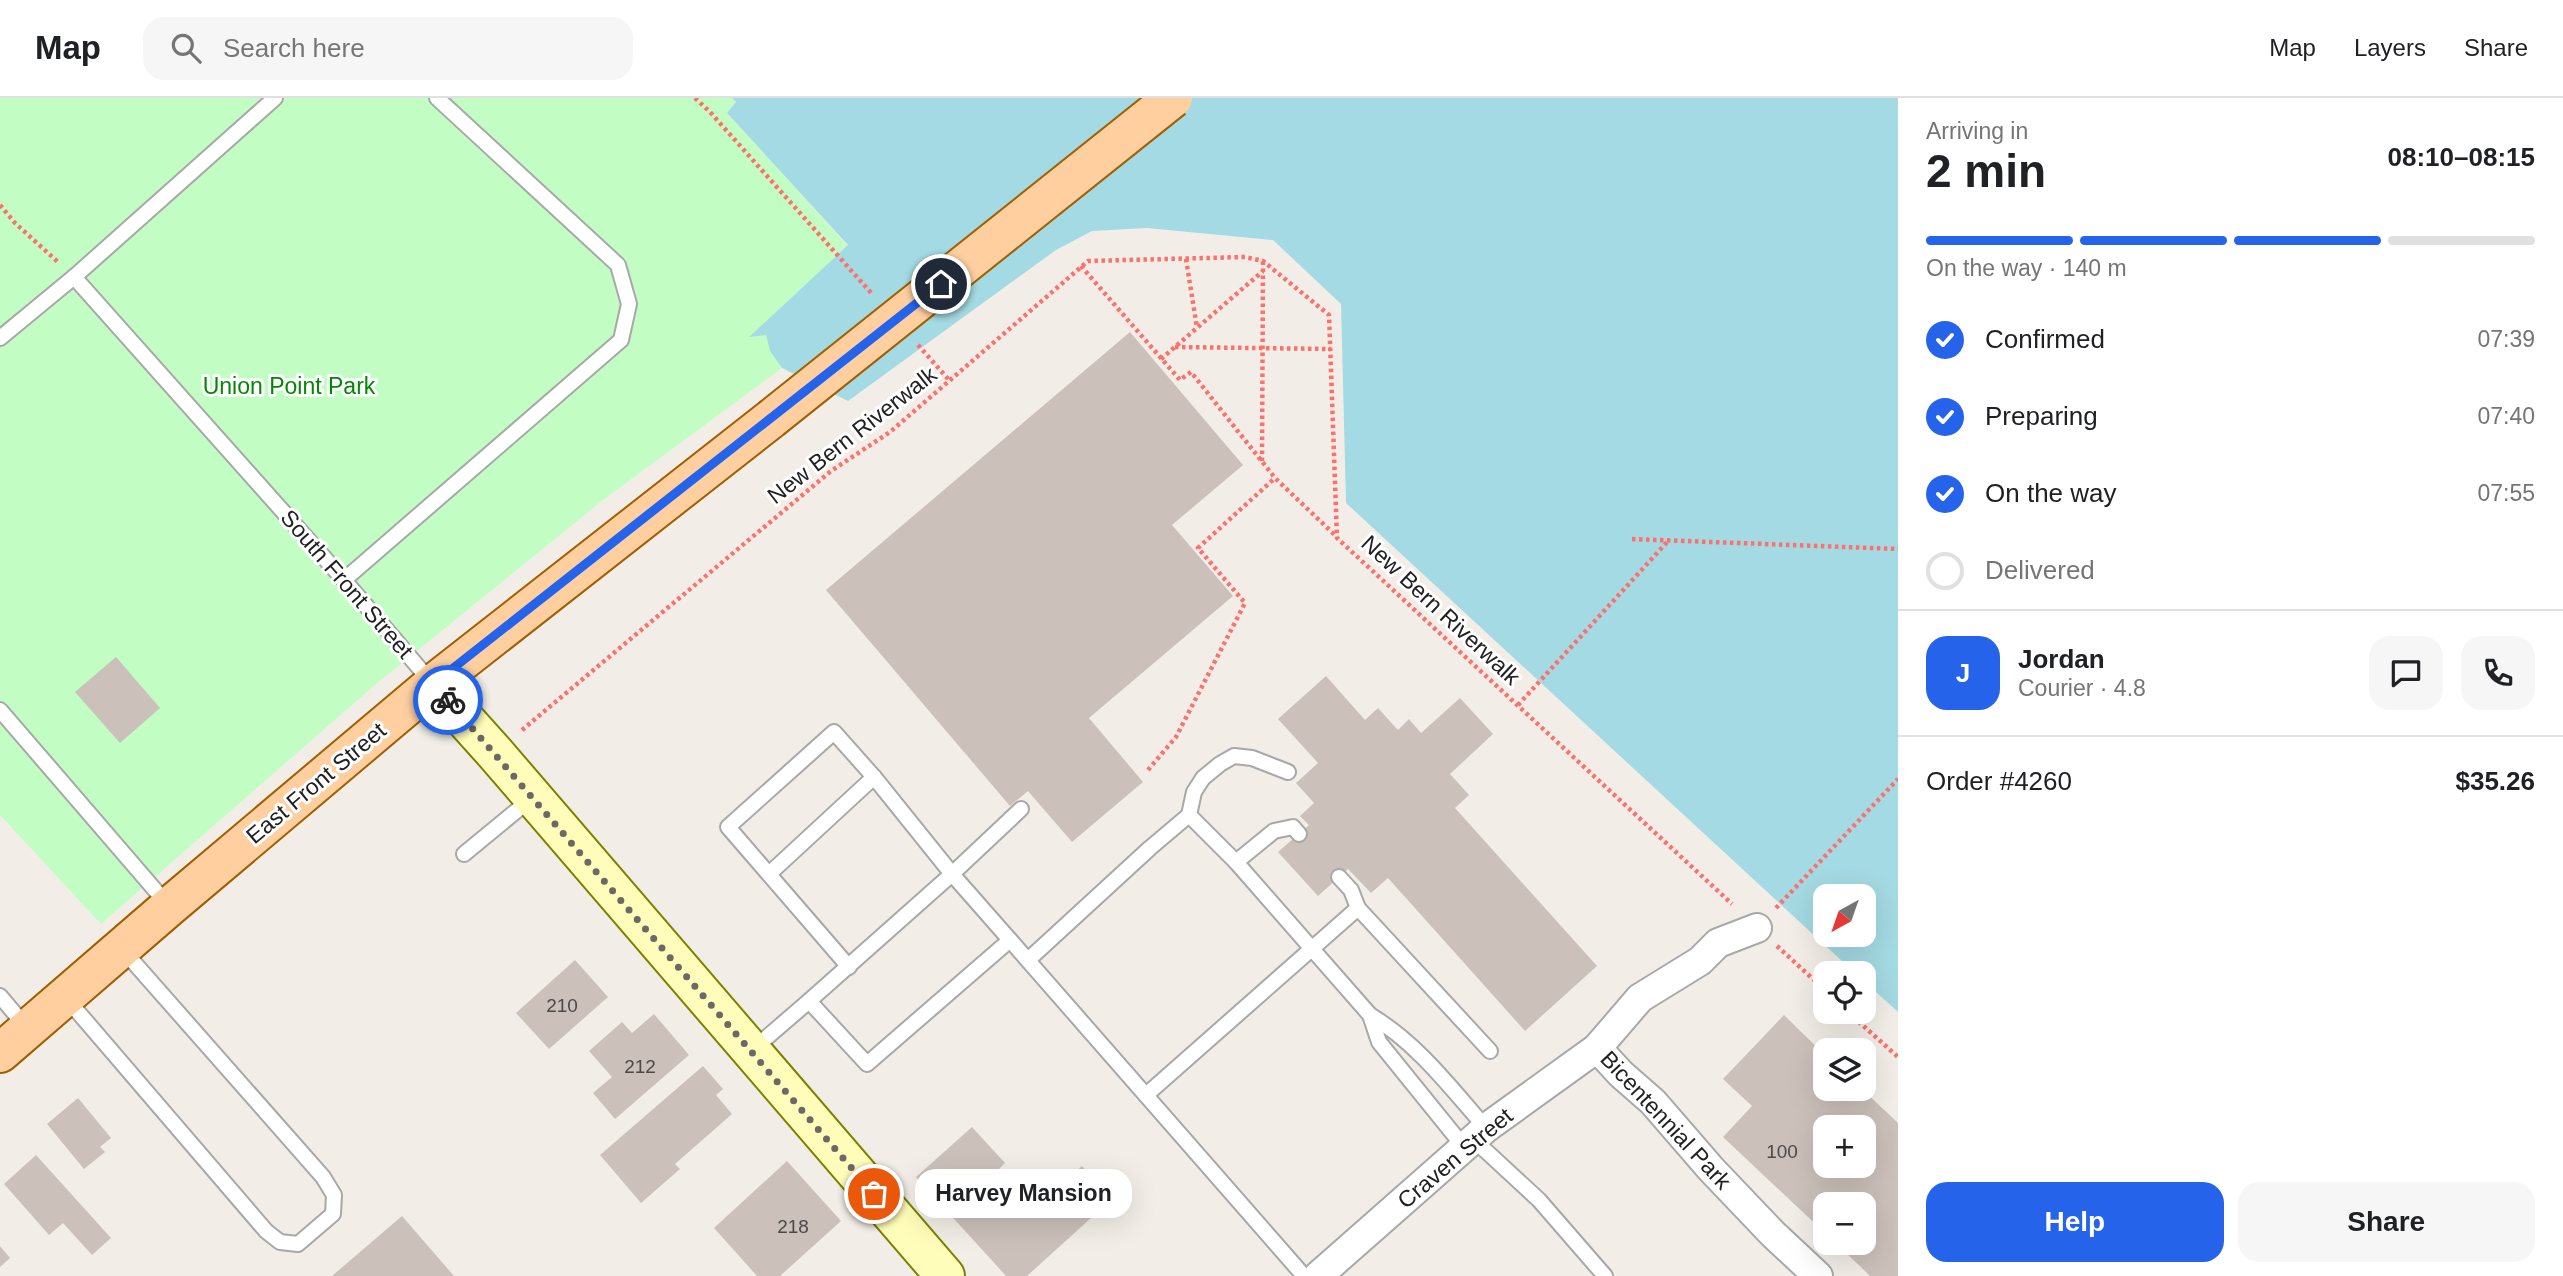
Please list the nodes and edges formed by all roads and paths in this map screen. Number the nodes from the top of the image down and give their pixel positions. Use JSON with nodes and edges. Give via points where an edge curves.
{"nodes":[{"id":1,"x":275,"y":98,"type":"edge"},
{"id":2,"x":437,"y":98,"type":"edge"},
{"id":3,"x":695,"y":98,"type":"edge"},
{"id":4,"x":1173,"y":98,"type":"edge"},
{"id":5,"x":0,"y":205,"type":"edge"},
{"id":6,"x":836,"y":254,"type":"dead end"},
{"id":7,"x":1186,"y":259,"type":"junction"},
{"id":8,"x":1263,"y":261,"type":"junction"},
{"id":9,"x":1082,"y":266,"type":"junction"},
{"id":10,"x":1264,"y":271,"type":"junction"},
{"id":11,"x":74,"y":277,"type":"junction"},
{"id":12,"x":1197,"y":328,"type":"junction"},
{"id":13,"x":0,"y":338,"type":"edge"},
{"id":14,"x":1175,"y":347,"type":"junction"},
{"id":15,"x":1263,"y":348,"type":"junction"},
{"id":16,"x":1331,"y":349,"type":"junction"},
{"id":17,"x":1161,"y":359,"type":"junction"},
{"id":18,"x":1262,"y":462,"type":"junction"},
{"id":19,"x":1275,"y":478,"type":"junction"},
{"id":20,"x":1337,"y":538,"type":"junction"},
{"id":21,"x":1632,"y":539,"type":"dead end"},
{"id":22,"x":1669,"y":540,"type":"junction"},
{"id":23,"x":1898,"y":549,"type":"edge"},
{"id":24,"x":344,"y":580,"type":"junction"},
{"id":25,"x":433,"y":684,"type":"junction"},
{"id":26,"x":1518,"y":705,"type":"junction"},
{"id":27,"x":0,"y":710,"type":"edge"},
{"id":28,"x":495,"y":752,"type":"junction"},
{"id":29,"x":1147,"y":770,"type":"dead end"},
{"id":30,"x":1288,"y":772,"type":"dead end"},
{"id":31,"x":874,"y":777,"type":"junction"},
{"id":32,"x":1898,"y":779,"type":"edge"},
{"id":33,"x":533,"y":797,"type":"junction"},
{"id":34,"x":1021,"y":809,"type":"dead end"},
{"id":35,"x":1189,"y":815,"type":"junction"},
{"id":36,"x":1299,"y":834,"type":"dead end"},
{"id":37,"x":464,"y":853,"type":"dead end"},
{"id":38,"x":1236,"y":862,"type":"junction"},
{"id":39,"x":769,"y":874,"type":"junction"},
{"id":40,"x":953,"y":874,"type":"junction"},
{"id":41,"x":1339,"y":877,"type":"dead end"},
{"id":42,"x":170,"y":906,"type":"junction"},
{"id":43,"x":1777,"y":907,"type":"dead end"},
{"id":44,"x":1357,"y":908,"type":"junction"},
{"id":45,"x":1757,"y":928,"type":"junction"},
{"id":46,"x":1010,"y":940,"type":"junction"},
{"id":47,"x":121,"y":948,"type":"junction"},
{"id":48,"x":1312,"y":948,"type":"junction"},
{"id":49,"x":1028,"y":960,"type":"junction"},
{"id":50,"x":849,"y":967,"type":"junction"},
{"id":51,"x":1813,"y":979,"type":"edge"},
{"id":52,"x":0,"y":996,"type":"edge"},
{"id":53,"x":65,"y":997,"type":"junction"},
{"id":54,"x":809,"y":1001,"type":"junction"},
{"id":55,"x":1370,"y":1015,"type":"junction"},
{"id":56,"x":1861,"y":1024,"type":"edge"},
{"id":57,"x":14,"y":1041,"type":"edge"},
{"id":58,"x":1597,"y":1048,"type":"junction"},
{"id":59,"x":751,"y":1051,"type":"junction"},
{"id":60,"x":1490,"y":1051,"type":"dead end"},
{"id":61,"x":1898,"y":1057,"type":"edge"},
{"id":62,"x":1146,"y":1095,"type":"junction"},
{"id":63,"x":1475,"y":1138,"type":"junction"},
{"id":64,"x":945,"y":1276,"type":"edge"},
{"id":65,"x":1304,"y":1276,"type":"edge"},
{"id":66,"x":1318,"y":1276,"type":"edge"},
{"id":67,"x":1605,"y":1276,"type":"edge"},
{"id":68,"x":1818,"y":1276,"type":"edge"}],
"edges":[{"from":1,"to":11,"type":"lane"},
{"from":2,"to":24,"type":"lane","via":[[618,265],[629,304],[621,340]]},
{"from":3,"to":6,"type":"path"},
{"from":4,"to":25,"type":"main road","name":"East Front Street","bridge":true},
{"from":5,"to":11,"type":"path"},
{"from":7,"to":8,"type":"path","via":[[1245,257]]},
{"from":7,"to":9,"type":"path","via":[[1088,261]]},
{"from":7,"to":12,"type":"path"},
{"from":8,"to":10,"type":"path"},
{"from":8,"to":16,"type":"path","name":"New Bern Riverwalk","via":[[1329,315]]},
{"from":9,"to":17,"type":"path"},
{"from":9,"to":28,"type":"path","name":"New Bern Riverwalk","via":[[891,432],[831,471]]},
{"from":10,"to":12,"type":"path"},
{"from":10,"to":15,"type":"path"},
{"from":11,"to":13,"type":"lane"},
{"from":11,"to":24,"type":"lane","name":"South Front Street"},
{"from":12,"to":14,"type":"path"},
{"from":14,"to":15,"type":"path"},
{"from":14,"to":17,"type":"path"},
{"from":15,"to":16,"type":"path"},
{"from":15,"to":18,"type":"path"},
{"from":16,"to":20,"type":"path","name":"New Bern Riverwalk"},
{"from":17,"to":18,"type":"path","via":[[1180,380],[1191,372]]},
{"from":18,"to":19,"type":"path"},
{"from":19,"to":20,"type":"path"},
{"from":19,"to":29,"type":"path","via":[[1198,548],[1245,603],[1176,737]]},
{"from":20,"to":26,"type":"path","name":"New Bern Riverwalk"},
{"from":21,"to":22,"type":"path"},
{"from":22,"to":23,"type":"path"},
{"from":22,"to":26,"type":"path"},
{"from":24,"to":25,"type":"lane","name":"South Front Street"},
{"from":25,"to":28,"type":"street","name":"South Front Street"},
{"from":25,"to":42,"type":"main road","name":"East Front Street"},
{"from":26,"to":45,"type":"path","name":"New Bern Riverwalk"},
{"from":27,"to":42,"type":"lane"},
{"from":28,"to":33,"type":"street","name":"South Front Street"},
{"from":30,"to":35,"type":"lane","via":[[1234,756],[1203,778]]},
{"from":31,"to":39,"type":"lane"},
{"from":31,"to":39,"type":"lane","via":[[834,732],[728,827]]},
{"from":31,"to":40,"type":"lane"},
{"from":32,"to":43,"type":"path"},
{"from":33,"to":37,"type":"lane"},
{"from":33,"to":59,"type":"street","name":"South Front Street"},
{"from":34,"to":40,"type":"lane"},
{"from":35,"to":38,"type":"lane"},
{"from":35,"to":49,"type":"lane"},
{"from":36,"to":38,"type":"lane","via":[[1293,827],[1274,831]]},
{"from":38,"to":48,"type":"lane"},
{"from":39,"to":50,"type":"lane"},
{"from":40,"to":46,"type":"lane"},
{"from":40,"to":50,"type":"lane"},
{"from":41,"to":44,"type":"lane","via":[[1351,890]]},
{"from":42,"to":47,"type":"main road","name":"East Front Street"},
{"from":44,"to":48,"type":"lane"},
{"from":44,"to":60,"type":"lane"},
{"from":45,"to":51,"type":"path","name":"New Bern Riverwalk"},
{"from":45,"to":58,"type":"street","name":"Bicentennial Park","via":[[1718,943],[1700,961],[1640,998]]},
{"from":46,"to":49,"type":"lane"},
{"from":46,"to":54,"type":"lane","via":[[867,1064]]},
{"from":47,"to":53,"type":"main road","name":"East Front Street"},
{"from":47,"to":53,"type":"lane","via":[[334,1195],[332,1214],[298,1244],[280,1242],[266,1231]]},
{"from":48,"to":55,"type":"lane"},
{"from":48,"to":62,"type":"lane"},
{"from":49,"to":62,"type":"lane"},
{"from":50,"to":54,"type":"lane"},
{"from":52,"to":57,"type":"lane"},
{"from":53,"to":57,"type":"main road","name":"East Front Street"},
{"from":54,"to":59,"type":"lane"},
{"from":55,"to":63,"type":"lane","via":[[1379,1041]]},
{"from":55,"to":63,"type":"lane","via":[[1395,1030],[1420,1054]]},
{"from":56,"to":61,"type":"path"},
{"from":58,"to":63,"type":"street","name":"Craven Street"},
{"from":58,"to":68,"type":"street","name":"Bicentennial Park"},
{"from":59,"to":64,"type":"street","name":"South Front Street"},
{"from":62,"to":65,"type":"lane"},
{"from":63,"to":66,"type":"street","name":"Craven Street"},
{"from":63,"to":67,"type":"lane","via":[[1539,1200]]}]}
